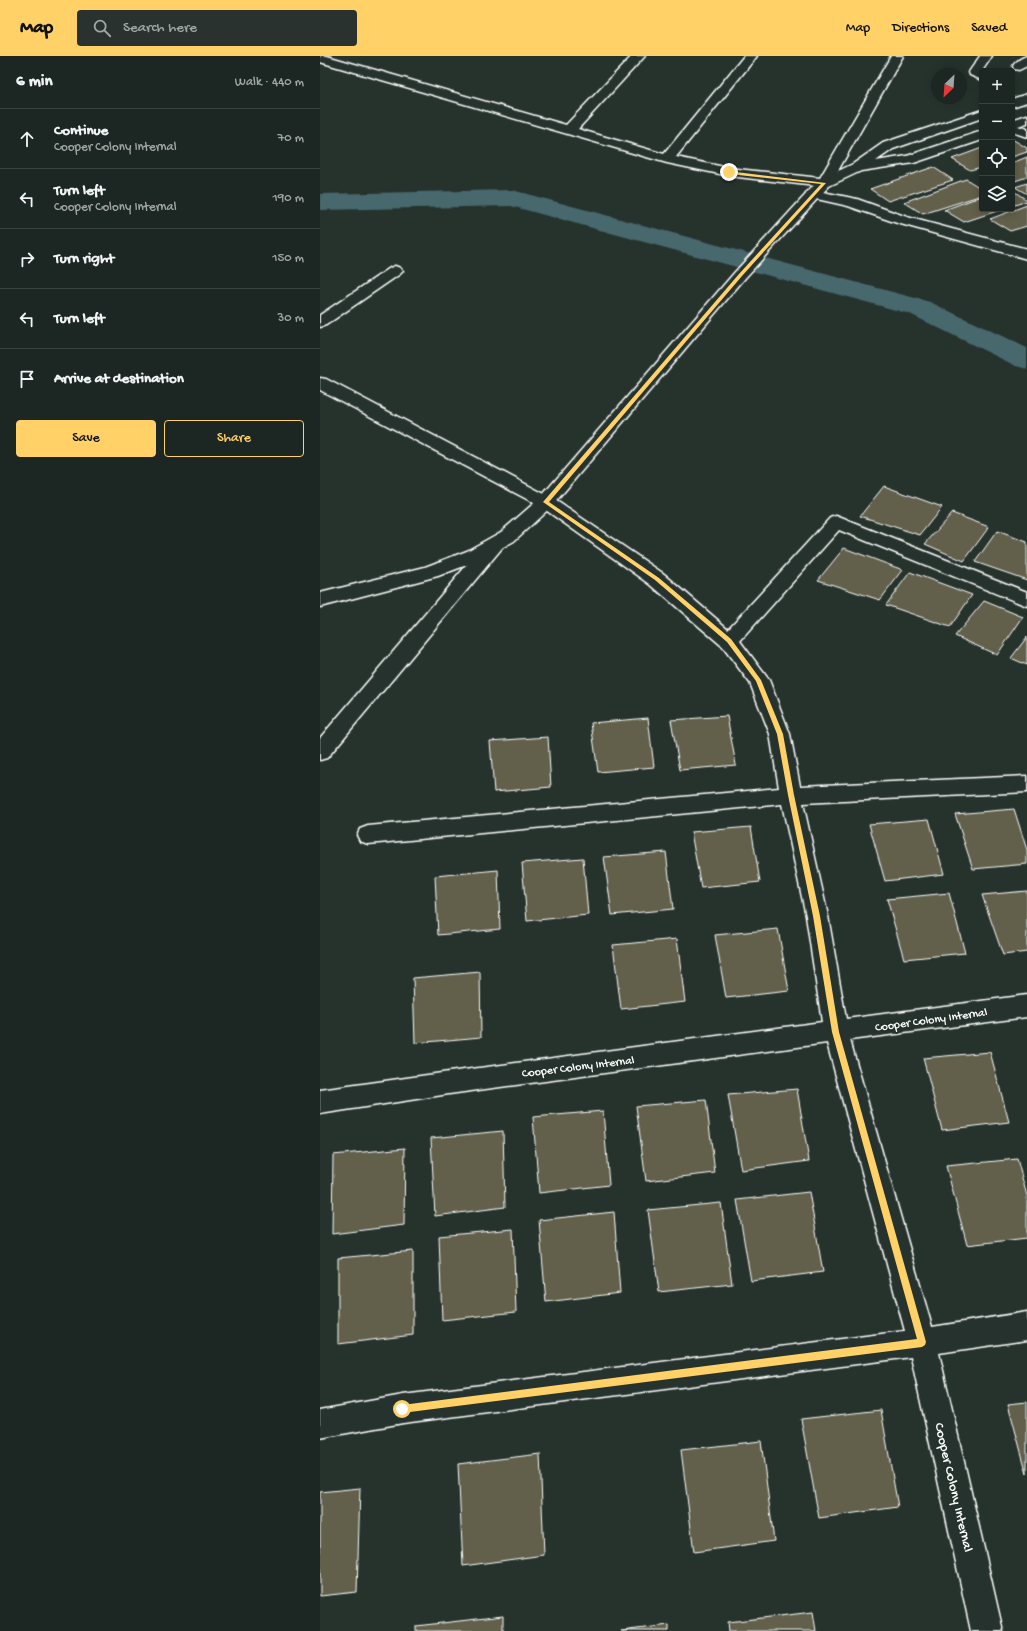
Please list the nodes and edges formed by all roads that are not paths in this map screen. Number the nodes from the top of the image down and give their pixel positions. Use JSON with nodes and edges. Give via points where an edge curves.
{"nodes":[{"id":1,"x":639,"y":56,"type":"edge"},
{"id":2,"x":751,"y":56,"type":"edge"},
{"id":3,"x":897,"y":56,"type":"edge"},
{"id":4,"x":986,"y":56,"type":"edge"},
{"id":5,"x":320,"y":58,"type":"edge"},
{"id":6,"x":979,"y":74,"type":"edge"},
{"id":7,"x":979,"y":115,"type":"edge"},
{"id":8,"x":1027,"y":118,"type":"edge"},
{"id":9,"x":1015,"y":123,"type":"edge"},
{"id":10,"x":1015,"y":129,"type":"edge"},
{"id":11,"x":568,"y":131,"type":"junction"},
{"id":12,"x":1027,"y":133,"type":"edge"},
{"id":13,"x":979,"y":136,"type":"edge"},
{"id":14,"x":666,"y":159,"type":"junction"},
{"id":15,"x":858,"y":167,"type":"junction"},
{"id":16,"x":824,"y":183,"type":"junction"},
{"id":17,"x":813,"y":194,"type":"junction"},
{"id":18,"x":1027,"y":254,"type":"edge"},
{"id":19,"x":395,"y":271,"type":"dead end"},
{"id":20,"x":320,"y":322,"type":"edge"},
{"id":21,"x":320,"y":383,"type":"edge"},
{"id":22,"x":546,"y":502,"type":"junction"},
{"id":23,"x":495,"y":544,"type":"junction"},
{"id":24,"x":1027,"y":599,"type":"edge"},
{"id":25,"x":320,"y":600,"type":"edge"},
{"id":26,"x":729,"y":641,"type":"junction"},
{"id":27,"x":320,"y":752,"type":"edge"},
{"id":28,"x":1027,"y":784,"type":"edge"},
{"id":29,"x":791,"y":795,"type":"junction"},
{"id":30,"x":368,"y":835,"type":"dead end"},
{"id":31,"x":1027,"y":1006,"type":"edge"},
{"id":32,"x":836,"y":1032,"type":"junction"},
{"id":33,"x":320,"y":1102,"type":"edge"},
{"id":34,"x":1027,"y":1326,"type":"edge"},
{"id":35,"x":922,"y":1342,"type":"junction"},
{"id":36,"x":320,"y":1424,"type":"edge"},
{"id":37,"x":987,"y":1631,"type":"edge"}],
"edges":[{"from":1,"to":11,"type":"street"},
{"from":2,"to":14,"type":"street"},
{"from":3,"to":16,"type":"street"},
{"from":4,"to":6,"type":"street","via":[[975,72]]},
{"from":5,"to":11,"type":"street"},
{"from":7,"to":15,"type":"street","via":[[888,146]]},
{"from":8,"to":9,"type":"street"},
{"from":10,"to":12,"type":"street"},
{"from":11,"to":14,"type":"street"},
{"from":13,"to":15,"type":"street","via":[[909,160]]},
{"from":14,"to":16,"type":"street","via":[[729,172]]},
{"from":15,"to":16,"type":"street"},
{"from":16,"to":17,"type":"street"},
{"from":17,"to":18,"type":"street","via":[[852,202],[902,220]]},
{"from":17,"to":22,"type":"street","via":[[740,275]]},
{"from":19,"to":20,"type":"street"},
{"from":21,"to":22,"type":"street","name":"Cooper Colony Internal"},
{"from":22,"to":23,"type":"street"},
{"from":22,"to":26,"type":"street","name":"Cooper Colony Internal","via":[[657,579]]},
{"from":23,"to":25,"type":"street","via":[[440,569]]},
{"from":23,"to":27,"type":"street"},
{"from":24,"to":26,"type":"street","via":[[836,522]]},
{"from":26,"to":29,"type":"street","name":"Cooper Colony Internal","via":[[758,680],[780,734]]},
{"from":28,"to":29,"type":"street"},
{"from":29,"to":30,"type":"street"},
{"from":29,"to":32,"type":"street","name":"Cooper Colony Internal","via":[[817,916]]},
{"from":31,"to":32,"type":"street","name":"Cooper Colony Internal"},
{"from":32,"to":33,"type":"street","name":"Cooper Colony Internal","via":[[449,1082]]},
{"from":32,"to":35,"type":"street","name":"Cooper Colony Internal"},
{"from":34,"to":35,"type":"street"},
{"from":35,"to":36,"type":"street","via":[[402,1409]]},
{"from":35,"to":37,"type":"street","name":"Cooper Colony Internal"}]}
